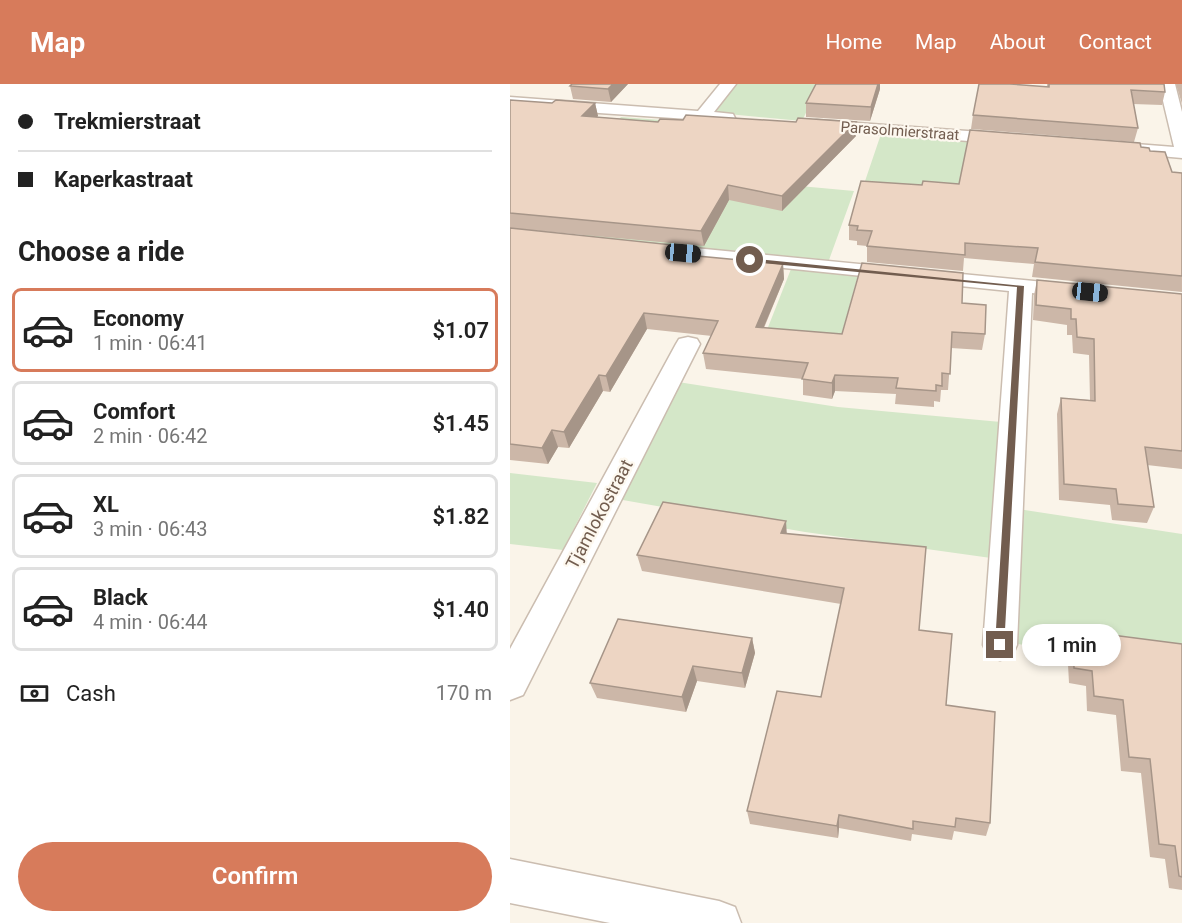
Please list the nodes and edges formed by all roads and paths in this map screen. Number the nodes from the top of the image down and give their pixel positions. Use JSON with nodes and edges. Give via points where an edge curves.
{"nodes":[{"id":1,"x":728,"y":84,"type":"edge"},
{"id":2,"x":1167,"y":84,"type":"edge"},
{"id":3,"x":550,"y":91,"type":"dead end"},
{"id":4,"x":510,"y":102,"type":"edge"},
{"id":5,"x":534,"y":104,"type":"junction"},
{"id":6,"x":702,"y":117,"type":"junction"},
{"id":7,"x":748,"y":120,"type":"edge"},
{"id":8,"x":795,"y":123,"type":"edge"},
{"id":9,"x":1030,"y":141,"type":"edge"},
{"id":10,"x":1088,"y":146,"type":"edge"},
{"id":11,"x":1182,"y":146,"type":"edge"},
{"id":12,"x":1182,"y":153,"type":"edge"},
{"id":13,"x":637,"y":249,"type":"edge"},
{"id":14,"x":1021,"y":286,"type":"junction"},
{"id":15,"x":1101,"y":294,"type":"edge"},
{"id":16,"x":688,"y":344,"type":"dead end"},
{"id":17,"x":1000,"y":645,"type":"dead end"},
{"id":18,"x":510,"y":684,"type":"edge"},
{"id":19,"x":510,"y":881,"type":"edge"},
{"id":20,"x":719,"y":923,"type":"edge"}],
"edges":[{"from":1,"to":6,"type":"street"},
{"from":2,"to":11,"type":"street"},
{"from":3,"to":5,"type":"street"},
{"from":4,"to":5,"type":"street"},
{"from":5,"to":6,"type":"street"},
{"from":6,"to":7,"type":"street"},
{"from":8,"to":9,"type":"street","name":"Parasolmierstraat"},
{"from":10,"to":12,"type":"street"},
{"from":13,"to":14,"type":"street"},
{"from":14,"to":15,"type":"street"},
{"from":14,"to":17,"type":"street"},
{"from":16,"to":18,"type":"street","name":"Tjamlokostraat"},
{"from":19,"to":20,"type":"street"}]}
